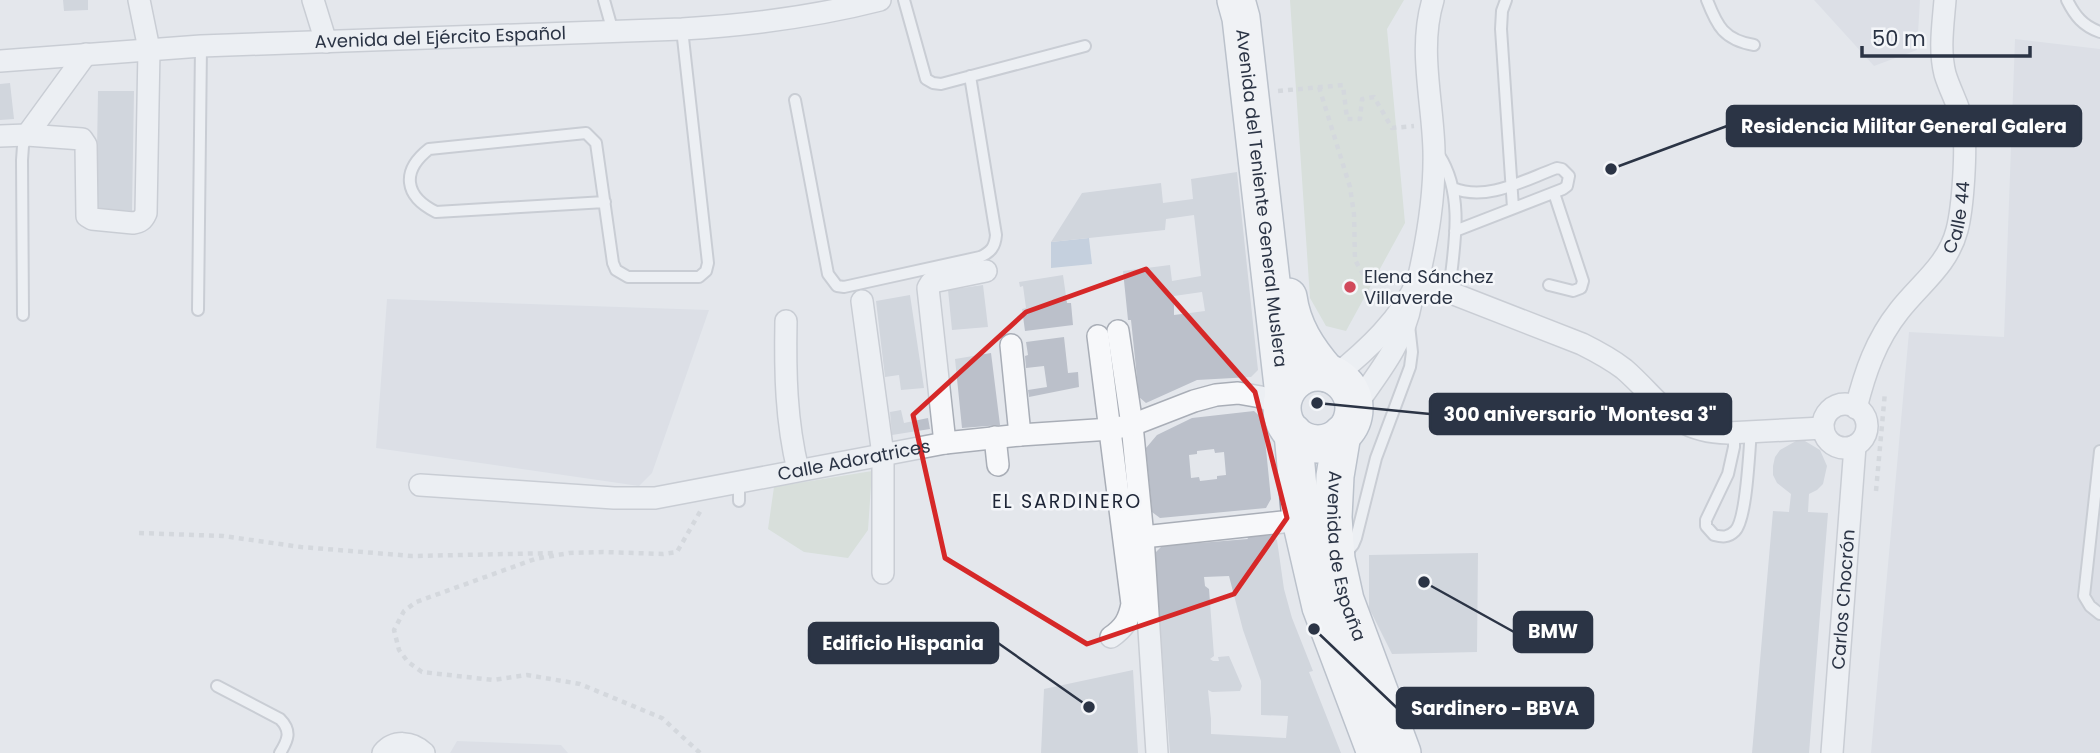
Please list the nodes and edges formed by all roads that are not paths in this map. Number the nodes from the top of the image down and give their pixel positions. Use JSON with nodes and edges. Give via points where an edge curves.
{"nodes":[{"id":1,"x":139,"y":0,"type":"edge"},
{"id":2,"x":313,"y":0,"type":"edge"},
{"id":3,"x":604,"y":0,"type":"edge"},
{"id":4,"x":880,"y":0,"type":"edge"},
{"id":5,"x":904,"y":0,"type":"edge"},
{"id":6,"x":1236,"y":0,"type":"edge"},
{"id":7,"x":1257,"y":0,"type":"edge"},
{"id":8,"x":1433,"y":0,"type":"edge"},
{"id":9,"x":1506,"y":0,"type":"edge"},
{"id":10,"x":1707,"y":0,"type":"edge"},
{"id":11,"x":1945,"y":0,"type":"edge"},
{"id":12,"x":2067,"y":0,"type":"edge"},
{"id":13,"x":682,"y":29,"type":"junction"},
{"id":14,"x":613,"y":32,"type":"junction"},
{"id":15,"x":2100,"y":32,"type":"edge"},
{"id":16,"x":326,"y":42,"type":"junction"},
{"id":17,"x":1754,"y":45,"type":"dead end"},
{"id":18,"x":201,"y":46,"type":"junction"},
{"id":19,"x":1085,"y":46,"type":"dead end"},
{"id":20,"x":149,"y":49,"type":"junction"},
{"id":21,"x":86,"y":54,"type":"junction"},
{"id":22,"x":0,"y":61,"type":"edge"},
{"id":23,"x":970,"y":76,"type":"junction"},
{"id":24,"x":795,"y":100,"type":"dead end"},
{"id":25,"x":27,"y":135,"type":"junction"},
{"id":26,"x":0,"y":136,"type":"edge"},
{"id":27,"x":1434,"y":147,"type":"junction"},
{"id":28,"x":1511,"y":185,"type":"junction"},
{"id":29,"x":1453,"y":188,"type":"junction"},
{"id":30,"x":1554,"y":193,"type":"junction"},
{"id":31,"x":605,"y":202,"type":"junction"},
{"id":32,"x":1513,"y":208,"type":"junction"},
{"id":33,"x":1455,"y":231,"type":"junction"},
{"id":34,"x":986,"y":271,"type":"dead end"},
{"id":35,"x":1549,"y":285,"type":"dead end"},
{"id":36,"x":1415,"y":286,"type":"junction"},
{"id":37,"x":1449,"y":292,"type":"junction"},
{"id":38,"x":862,"y":301,"type":"dead end"},
{"id":39,"x":198,"y":310,"type":"dead end"},
{"id":40,"x":23,"y":315,"type":"dead end"},
{"id":41,"x":1408,"y":320,"type":"junction"},
{"id":42,"x":786,"y":321,"type":"dead end"},
{"id":43,"x":1011,"y":345,"type":"dead end"},
{"id":44,"x":1331,"y":374,"type":"junction"},
{"id":45,"x":1856,"y":408,"type":"junction"},
{"id":46,"x":1286,"y":411,"type":"junction"},
{"id":47,"x":1348,"y":421,"type":"junction"},
{"id":48,"x":1132,"y":425,"type":"junction"},
{"id":49,"x":1823,"y":428,"type":"junction"},
{"id":50,"x":1111,"y":429,"type":"junction"},
{"id":51,"x":1743,"y":432,"type":"junction"},
{"id":52,"x":1020,"y":435,"type":"junction"},
{"id":53,"x":995,"y":437,"type":"junction"},
{"id":54,"x":945,"y":443,"type":"junction"},
{"id":55,"x":1855,"y":446,"type":"junction"},
{"id":56,"x":2100,"y":451,"type":"edge"},
{"id":57,"x":883,"y":455,"type":"junction"},
{"id":58,"x":998,"y":465,"type":"dead end"},
{"id":59,"x":798,"y":470,"type":"junction"},
{"id":60,"x":420,"y":485,"type":"dead end"},
{"id":61,"x":1301,"y":520,"type":"junction"},
{"id":62,"x":1143,"y":537,"type":"junction"},
{"id":63,"x":1336,"y":559,"type":"junction"},
{"id":64,"x":883,"y":573,"type":"dead end"},
{"id":65,"x":2100,"y":614,"type":"edge"},
{"id":66,"x":1111,"y":637,"type":"dead end"},
{"id":67,"x":217,"y":686,"type":"dead end"},
{"id":68,"x":280,"y":753,"type":"edge"},
{"id":69,"x":383,"y":753,"type":"edge"},
{"id":70,"x":424,"y":753,"type":"edge"},
{"id":71,"x":1157,"y":753,"type":"edge"},
{"id":72,"x":1376,"y":753,"type":"edge"},
{"id":73,"x":1402,"y":753,"type":"edge"},
{"id":74,"x":1832,"y":753,"type":"edge"}],
"edges":[{"from":1,"to":20,"type":"street"},
{"from":2,"to":16,"type":"street"},
{"from":3,"to":14,"type":"lane"},
{"from":4,"to":13,"type":"street","name":"Avenida del Ejército Español","via":[[793,18]]},
{"from":5,"to":23,"type":"lane","via":[[926,79],[941,83]]},
{"from":6,"to":46,"type":"highway","name":"Avenida del Teniente General Muslera"},
{"from":7,"to":44,"type":"highway","name":"Avenida del Teniente General Muslera","via":[[1289,302],[1309,352]]},
{"from":8,"to":27,"type":"street","name":"Avenida de España","via":[[1427,49]]},
{"from":9,"to":28,"type":"lane","via":[[1500,29]]},
{"from":10,"to":17,"type":"lane","via":[[1722,31]]},
{"from":11,"to":45,"type":"street","name":"Calle 44","via":[[1942,57],[1964,133],[1960,216],[1953,244],[1937,270],[1883,335]]},
{"from":12,"to":15,"type":"lane","via":[[2078,20]]},
{"from":13,"to":14,"type":"street","name":"Avenida del Ejército Español"},
{"from":13,"to":31,"type":"lane","via":[[706,271],[691,278],[621,275],[613,263]]},
{"from":14,"to":16,"type":"street","name":"Avenida del Ejército Español"},
{"from":16,"to":18,"type":"street","name":"Avenida del Ejército Español"},
{"from":18,"to":20,"type":"street","name":"Avenida del Ejército Español"},
{"from":18,"to":39,"type":"lane"},
{"from":19,"to":23,"type":"lane"},
{"from":20,"to":21,"type":"street","name":"Avenida del Ejército Español"},
{"from":20,"to":25,"type":"street","via":[[144,219],[87,216],[86,145],[82,139]]},
{"from":21,"to":22,"type":"street","name":"Avenida del Ejército Español"},
{"from":21,"to":25,"type":"street"},
{"from":23,"to":24,"type":"lane","via":[[995,245],[980,257],[844,287],[837,286],[828,274]]},
{"from":25,"to":26,"type":"street"},
{"from":25,"to":40,"type":"lane","via":[[22,160]]},
{"from":27,"to":29,"type":"lane"},
{"from":27,"to":36,"type":"street","name":"Avenida de España","via":[[1432,212]]},
{"from":28,"to":29,"type":"lane","via":[[1482,194]]},
{"from":28,"to":30,"type":"lane","via":[[1562,169],[1569,181]]},
{"from":28,"to":32,"type":"lane"},
{"from":29,"to":33,"type":"lane"},
{"from":30,"to":32,"type":"lane"},
{"from":30,"to":35,"type":"lane","via":[[1584,281],[1573,291]]},
{"from":31,"to":31,"type":"lane","via":[[596,144],[586,133],[429,149],[416,159],[410,174],[412,191],[421,205],[436,212]]},
{"from":32,"to":33,"type":"lane"},
{"from":33,"to":37,"type":"lane"},
{"from":34,"to":54,"type":"street","via":[[937,281],[928,288]]},
{"from":36,"to":37,"type":"street"},
{"from":36,"to":41,"type":"street","name":"Avenida de España"},
{"from":36,"to":44,"type":"street","name":"Avenida de España","via":[[1378,337]]},
{"from":37,"to":51,"type":"street","via":[[1603,355],[1690,426]]},
{"from":38,"to":57,"type":"street"},
{"from":41,"to":47,"type":"street","name":"Avenida de España"},
{"from":41,"to":63,"type":"lane","via":[[1410,367],[1376,458],[1356,538],[1349,551]]},
{"from":42,"to":59,"type":"street","via":[[788,415]]},
{"from":43,"to":52,"type":"street"},
{"from":44,"to":46,"type":"highway","via":[[1306,374],[1289,386]]},
{"from":44,"to":47,"type":"highway","via":[[1349,390]]},
{"from":45,"to":49,"type":"street","via":[[1843,405],[1830,410]]},
{"from":45,"to":55,"type":"street","via":[[1867,424],[1864,437]]},
{"from":46,"to":47,"type":"highway","via":[[1301,439],[1313,443],[1325,443]]},
{"from":46,"to":48,"type":"street","name":"Calle Adoratrices","via":[[1261,397],[1238,393],[1194,401]]},
{"from":46,"to":61,"type":"highway","name":"Avenida de España"},
{"from":47,"to":63,"type":"highway","name":"Avenida de España","via":[[1334,489]]},
{"from":48,"to":50,"type":"street","name":"Calle Adoratrices"},
{"from":48,"to":50,"type":"street","via":[[1108,334]]},
{"from":48,"to":62,"type":"street"},
{"from":49,"to":51,"type":"street"},
{"from":49,"to":55,"type":"street","via":[[1834,446]]},
{"from":50,"to":52,"type":"street","name":"Calle Adoratrices"},
{"from":50,"to":66,"type":"street","via":[[1132,604],[1130,618]]},
{"from":51,"to":51,"type":"lane","via":[[1706,520],[1714,535],[1725,537],[1740,523],[1746,487]]},
{"from":52,"to":53,"type":"street","name":"Calle Adoratrices"},
{"from":53,"to":54,"type":"street","name":"Calle Adoratrices"},
{"from":53,"to":58,"type":"street"},
{"from":54,"to":57,"type":"street","name":"Calle Adoratrices"},
{"from":55,"to":74,"type":"street","name":"Carlos Chocrón"},
{"from":56,"to":65,"type":"lane","via":[[2084,596]]},
{"from":57,"to":59,"type":"street","name":"Calle Adoratrices"},
{"from":57,"to":64,"type":"street"},
{"from":59,"to":60,"type":"street","name":"Calle Adoratrices","via":[[739,492],[635,499]]},
{"from":61,"to":62,"type":"street"},
{"from":61,"to":72,"type":"highway","name":"Avenida de España","via":[[1321,607]]},
{"from":62,"to":71,"type":"street"},
{"from":63,"to":73,"type":"highway","name":"Avenida de España","via":[[1345,600]]},
{"from":67,"to":68,"type":"lane","via":[[286,724],[288,739]]},
{"from":69,"to":70,"type":"street","via":[[389,746],[404,743]]}]}
